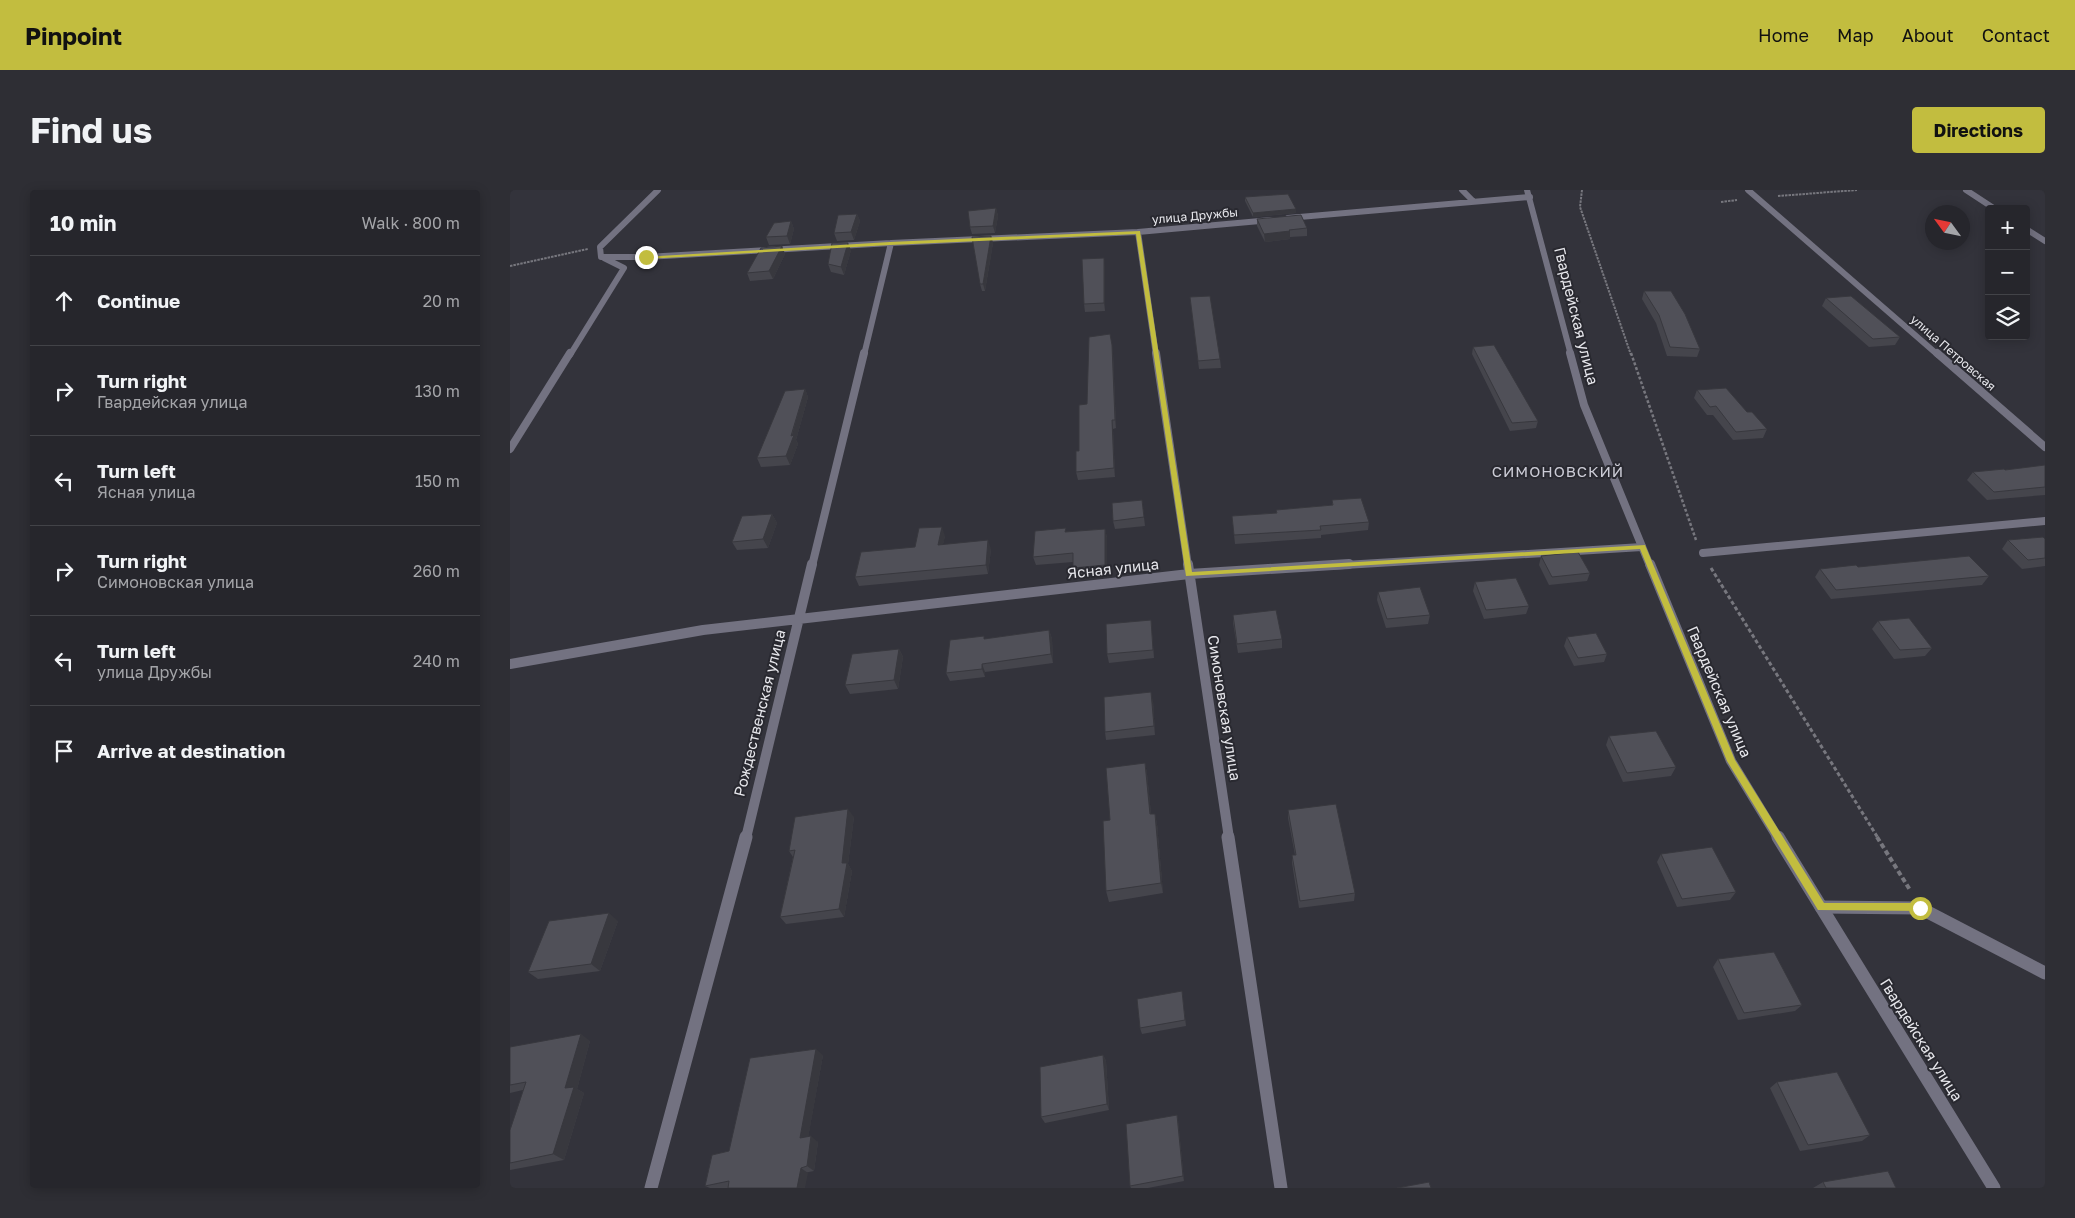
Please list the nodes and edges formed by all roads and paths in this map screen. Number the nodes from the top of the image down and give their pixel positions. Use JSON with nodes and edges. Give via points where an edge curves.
{"nodes":[{"id":1,"x":658,"y":190,"type":"edge"},
{"id":2,"x":1462,"y":190,"type":"edge"},
{"id":3,"x":1748,"y":190,"type":"edge"},
{"id":4,"x":1857,"y":190,"type":"edge"},
{"id":5,"x":1966,"y":190,"type":"edge"},
{"id":6,"x":1529,"y":194,"type":"edge"},
{"id":7,"x":1757,"y":198,"type":"junction"},
{"id":8,"x":1473,"y":201,"type":"junction"},
{"id":9,"x":1989,"y":205,"type":"edge"},
{"id":10,"x":1138,"y":232,"type":"junction"},
{"id":11,"x":2030,"y":232,"type":"edge"},
{"id":12,"x":2045,"y":241,"type":"edge"},
{"id":13,"x":890,"y":243,"type":"junction"},
{"id":14,"x":600,"y":246,"type":"junction"},
{"id":15,"x":601,"y":257,"type":"junction"},
{"id":16,"x":510,"y":266,"type":"edge"},
{"id":17,"x":2045,"y":447,"type":"edge"},
{"id":18,"x":510,"y":449,"type":"edge"},
{"id":19,"x":2045,"y":521,"type":"edge"},
{"id":20,"x":1642,"y":547,"type":"junction"},
{"id":21,"x":1703,"y":553,"type":"dead end"},
{"id":22,"x":1189,"y":574,"type":"junction"},
{"id":23,"x":798,"y":618,"type":"junction"},
{"id":24,"x":510,"y":664,"type":"edge"},
{"id":25,"x":1821,"y":907,"type":"junction"},
{"id":26,"x":2045,"y":973,"type":"edge"},
{"id":27,"x":651,"y":1188,"type":"edge"},
{"id":28,"x":1281,"y":1188,"type":"edge"},
{"id":29,"x":1994,"y":1188,"type":"edge"}],
"edges":[{"from":1,"to":14,"type":"street"},
{"from":2,"to":8,"type":"street"},
{"from":3,"to":7,"type":"street","name":"улица Петровская"},
{"from":4,"to":7,"type":"path"},
{"from":5,"to":9,"type":"street"},
{"from":6,"to":8,"type":"street","name":"улица Дружбы"},
{"from":6,"to":20,"type":"street","name":"Гвардейская улица","via":[[1584,405]]},
{"from":7,"to":17,"type":"street","name":"улица Петровская"},
{"from":8,"to":10,"type":"street","name":"улица Дружбы"},
{"from":10,"to":13,"type":"street","name":"улица Дружбы"},
{"from":10,"to":22,"type":"street","name":"Симоновская улица"},
{"from":11,"to":12,"type":"street"},
{"from":13,"to":15,"type":"street","name":"улица Дружбы"},
{"from":13,"to":23,"type":"street","name":"Рождественская улица"},
{"from":14,"to":15,"type":"street"},
{"from":14,"to":16,"type":"path"},
{"from":15,"to":18,"type":"street","via":[[624,268]]},
{"from":19,"to":21,"type":"street"},
{"from":20,"to":22,"type":"street","name":"Ясная улица"},
{"from":20,"to":25,"type":"street","name":"Гвардейская улица","via":[[1731,761]]},
{"from":22,"to":23,"type":"street","name":"Ясная улица"},
{"from":22,"to":28,"type":"street","name":"Симоновская улица"},
{"from":23,"to":24,"type":"street","name":"Ясная улица","via":[[703,630]]},
{"from":23,"to":27,"type":"street","name":"Рождественская улица","via":[[745,840]]},
{"from":25,"to":26,"type":"street","via":[[1920,908]]},
{"from":25,"to":29,"type":"street","name":"Гвардейская улица"}]}
